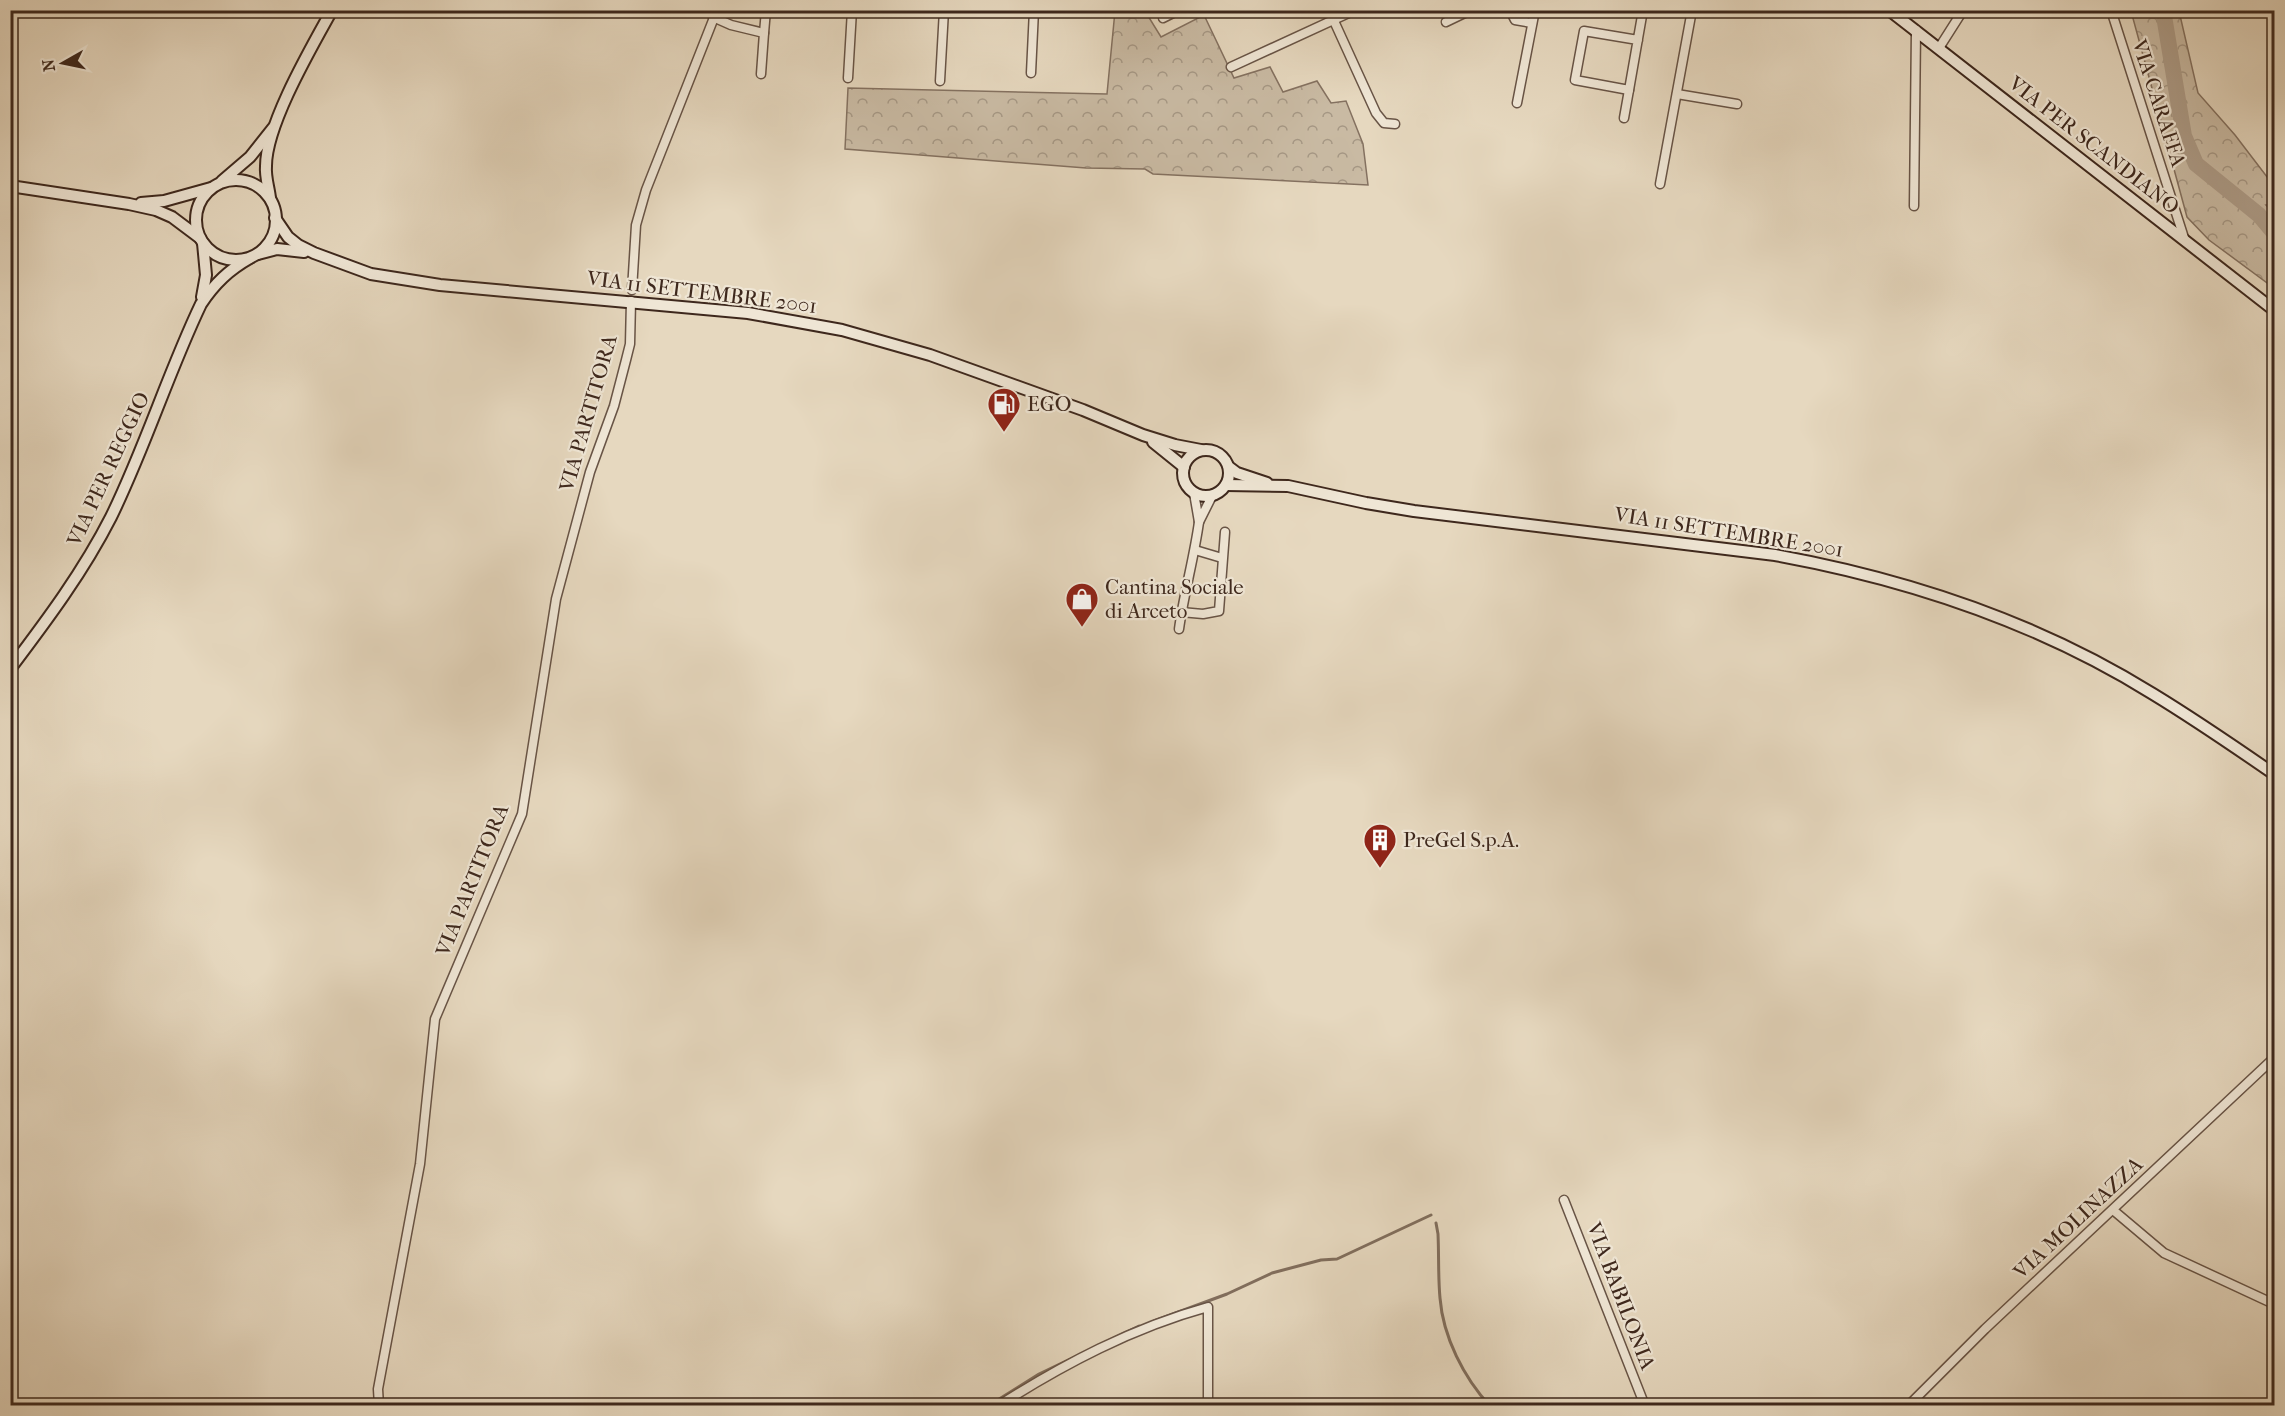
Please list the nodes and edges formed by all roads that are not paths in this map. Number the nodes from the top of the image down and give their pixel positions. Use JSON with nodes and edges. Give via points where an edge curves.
{"nodes":[{"id":1,"x":332,"y":10,"type":"edge"},
{"id":2,"x":766,"y":10,"type":"edge"},
{"id":3,"x":852,"y":10,"type":"edge"},
{"id":4,"x":944,"y":10,"type":"edge"},
{"id":5,"x":1034,"y":10,"type":"edge"},
{"id":6,"x":1179,"y":10,"type":"edge"},
{"id":7,"x":1329,"y":10,"type":"edge"},
{"id":8,"x":1355,"y":10,"type":"edge"},
{"id":9,"x":1471,"y":10,"type":"edge"},
{"id":10,"x":1510,"y":10,"type":"edge"},
{"id":11,"x":1535,"y":10,"type":"edge"},
{"id":12,"x":1643,"y":10,"type":"edge"},
{"id":13,"x":1692,"y":10,"type":"edge"},
{"id":14,"x":1889,"y":10,"type":"edge"},
{"id":15,"x":1961,"y":10,"type":"edge"},
{"id":16,"x":2110,"y":10,"type":"edge"},
{"id":17,"x":715,"y":14,"type":"edge"},
{"id":18,"x":1163,"y":18,"type":"dead end"},
{"id":19,"x":1334,"y":20,"type":"junction"},
{"id":20,"x":1446,"y":22,"type":"dead end"},
{"id":21,"x":1532,"y":23,"type":"junction"},
{"id":22,"x":1916,"y":30,"type":"junction"},
{"id":23,"x":764,"y":33,"type":"junction"},
{"id":24,"x":1638,"y":40,"type":"junction"},
{"id":25,"x":1940,"y":48,"type":"junction"},
{"id":26,"x":1231,"y":67,"type":"dead end"},
{"id":27,"x":1030,"y":73,"type":"dead end"},
{"id":28,"x":761,"y":74,"type":"dead end"},
{"id":29,"x":848,"y":78,"type":"dead end"},
{"id":30,"x":940,"y":81,"type":"dead end"},
{"id":31,"x":1629,"y":90,"type":"junction"},
{"id":32,"x":1677,"y":94,"type":"junction"},
{"id":33,"x":1517,"y":102,"type":"dead end"},
{"id":34,"x":1737,"y":104,"type":"dead end"},
{"id":35,"x":1624,"y":118,"type":"dead end"},
{"id":36,"x":1395,"y":124,"type":"dead end"},
{"id":37,"x":275,"y":125,"type":"junction"},
{"id":38,"x":1660,"y":184,"type":"dead end"},
{"id":39,"x":217,"y":185,"type":"junction"},
{"id":40,"x":10,"y":186,"type":"edge"},
{"id":41,"x":271,"y":201,"type":"junction"},
{"id":42,"x":129,"y":204,"type":"junction"},
{"id":43,"x":1914,"y":206,"type":"dead end"},
{"id":44,"x":275,"y":218,"type":"junction"},
{"id":45,"x":201,"y":240,"type":"junction"},
{"id":46,"x":2185,"y":241,"type":"junction"},
{"id":47,"x":314,"y":254,"type":"junction"},
{"id":48,"x":252,"y":256,"type":"junction"},
{"id":49,"x":632,"y":296,"type":"junction"},
{"id":50,"x":201,"y":304,"type":"junction"},
{"id":51,"x":2274,"y":310,"type":"edge"},
{"id":52,"x":1143,"y":435,"type":"junction"},
{"id":53,"x":1201,"y":450,"type":"junction"},
{"id":54,"x":1184,"y":467,"type":"junction"},
{"id":55,"x":1229,"y":467,"type":"junction"},
{"id":56,"x":1276,"y":485,"type":"junction"},
{"id":57,"x":1226,"y":486,"type":"junction"},
{"id":58,"x":1194,"y":494,"type":"junction"},
{"id":59,"x":1212,"y":496,"type":"junction"},
{"id":60,"x":1199,"y":522,"type":"junction"},
{"id":61,"x":1225,"y":532,"type":"dead end"},
{"id":62,"x":1195,"y":550,"type":"junction"},
{"id":63,"x":1222,"y":558,"type":"junction"},
{"id":64,"x":1181,"y":612,"type":"junction"},
{"id":65,"x":1179,"y":629,"type":"dead end"},
{"id":66,"x":10,"y":669,"type":"edge"},
{"id":67,"x":2274,"y":774,"type":"edge"},
{"id":68,"x":2274,"y":1058,"type":"edge"},
{"id":69,"x":1564,"y":1200,"type":"dead end"},
{"id":70,"x":2114,"y":1210,"type":"junction"},
{"id":71,"x":2274,"y":1304,"type":"edge"},
{"id":72,"x":379,"y":1406,"type":"edge"},
{"id":73,"x":998,"y":1406,"type":"edge"},
{"id":74,"x":1208,"y":1406,"type":"edge"},
{"id":75,"x":1645,"y":1406,"type":"edge"},
{"id":76,"x":1908,"y":1406,"type":"edge"}],
"edges":[{"from":1,"to":37,"type":"main road"},
{"from":2,"to":23,"type":"street"},
{"from":3,"to":29,"type":"street"},
{"from":4,"to":30,"type":"street"},
{"from":5,"to":27,"type":"street"},
{"from":6,"to":18,"type":"street"},
{"from":7,"to":19,"type":"street"},
{"from":8,"to":19,"type":"street"},
{"from":9,"to":20,"type":"street"},
{"from":10,"to":21,"type":"street","via":[[1515,20]]},
{"from":11,"to":21,"type":"street"},
{"from":12,"to":24,"type":"street"},
{"from":13,"to":32,"type":"street"},
{"from":14,"to":22,"type":"main road","name":"VIA PER SCANDIANO"},
{"from":15,"to":25,"type":"street"},
{"from":16,"to":46,"type":"street","name":"VIA CARAFFA"},
{"from":17,"to":23,"type":"street","via":[[731,25]]},
{"from":17,"to":49,"type":"street","name":"VIA PARTITORA","via":[[646,190],[636,225]]},
{"from":19,"to":26,"type":"street"},
{"from":19,"to":36,"type":"street","via":[[1376,113],[1384,123]]},
{"from":21,"to":33,"type":"street"},
{"from":22,"to":25,"type":"main road","name":"VIA PER SCANDIANO"},
{"from":22,"to":43,"type":"street"},
{"from":23,"to":28,"type":"street"},
{"from":24,"to":31,"type":"street"},
{"from":24,"to":31,"type":"street","via":[[1584,31],[1575,80]]},
{"from":25,"to":46,"type":"main road","name":"VIA PER SCANDIANO"},
{"from":31,"to":35,"type":"street"},
{"from":32,"to":34,"type":"street"},
{"from":32,"to":38,"type":"street"},
{"from":37,"to":39,"type":"main road","via":[[250,157]]},
{"from":37,"to":41,"type":"main road","via":[[266,167]]},
{"from":39,"to":41,"type":"main road","name":"VIA 11 SETTEMBRE 2001","via":[[233,180],[246,182],[258,187]]},
{"from":39,"to":42,"type":"main road","name":"VIA 11 SETTEMBRE 2001","via":[[164,201]]},
{"from":39,"to":45,"type":"main road","via":[[203,197],[197,210]]},
{"from":40,"to":42,"type":"main road","name":"VIA 11 SETTEMBRE 2001"},
{"from":41,"to":44,"type":"main road","name":"VIA 11 SETTEMBRE 2001"},
{"from":42,"to":45,"type":"main road","name":"VIA 11 SETTEMBRE 2001","via":[[165,213]]},
{"from":44,"to":47,"type":"main road","name":"VIA 11 SETTEMBRE 2001","via":[[288,237]]},
{"from":44,"to":48,"type":"main road","via":[[272,237]]},
{"from":45,"to":48,"type":"main road","name":"VIA 11 SETTEMBRE 2001","via":[[229,260]]},
{"from":45,"to":50,"type":"main road","name":"VIA PER REGGIO","via":[[206,275]]},
{"from":46,"to":51,"type":"main road","name":"VIA PER SCANDIANO"},
{"from":47,"to":48,"type":"main road","name":"VIA 11 SETTEMBRE 2001","via":[[277,249]]},
{"from":47,"to":49,"type":"main road","name":"VIA 11 SETTEMBRE 2001","via":[[400,280]]},
{"from":48,"to":50,"type":"main road","name":"VIA PER REGGIO","via":[[219,279]]},
{"from":49,"to":52,"type":"main road","name":"VIA 11 SETTEMBRE 2001","via":[[748,313],[883,340]]},
{"from":49,"to":72,"type":"street","name":"VIA PARTITORA","via":[[626,360],[590,471],[556,599],[522,814],[435,1020],[420,1164],[378,1389]]},
{"from":50,"to":66,"type":"main road","name":"VIA PER REGGIO","via":[[105,527],[66,593]]},
{"from":52,"to":53,"type":"main road","name":"VIA 11 SETTEMBRE 2001"},
{"from":52,"to":54,"type":"main road","name":"VIA 11 SETTEMBRE 2001"},
{"from":53,"to":54,"type":"main road","via":[[1189,457]]},
{"from":53,"to":55,"type":"main road","name":"VIA 11 SETTEMBRE 2001","via":[[1222,455]]},
{"from":54,"to":58,"type":"main road","via":[[1184,481]]},
{"from":55,"to":56,"type":"main road","name":"VIA 11 SETTEMBRE 2001"},
{"from":55,"to":57,"type":"main road"},
{"from":56,"to":57,"type":"main road","name":"VIA 11 SETTEMBRE 2001"},
{"from":56,"to":67,"type":"main road","name":"VIA 11 SETTEMBRE 2001","via":[[1414,511],[1775,555],[1898,583],[1958,602],[2099,664],[2152,693]]},
{"from":57,"to":59,"type":"main road"},
{"from":58,"to":59,"type":"main road"},
{"from":58,"to":60,"type":"street"},
{"from":59,"to":60,"type":"street"},
{"from":60,"to":62,"type":"street"},
{"from":61,"to":63,"type":"street"},
{"from":62,"to":63,"type":"street"},
{"from":62,"to":64,"type":"street"},
{"from":63,"to":64,"type":"street","via":[[1219,611]]},
{"from":64,"to":65,"type":"street"},
{"from":68,"to":70,"type":"street","name":"VIA MOLINAZZA"},
{"from":69,"to":75,"type":"street","name":"VIA BABILONIA"},
{"from":70,"to":71,"type":"street","via":[[2164,1253]]},
{"from":70,"to":76,"type":"street","name":"VIA MOLINAZZA"},
{"from":73,"to":74,"type":"street","via":[[1051,1372],[1134,1332],[1208,1307]]}]}
